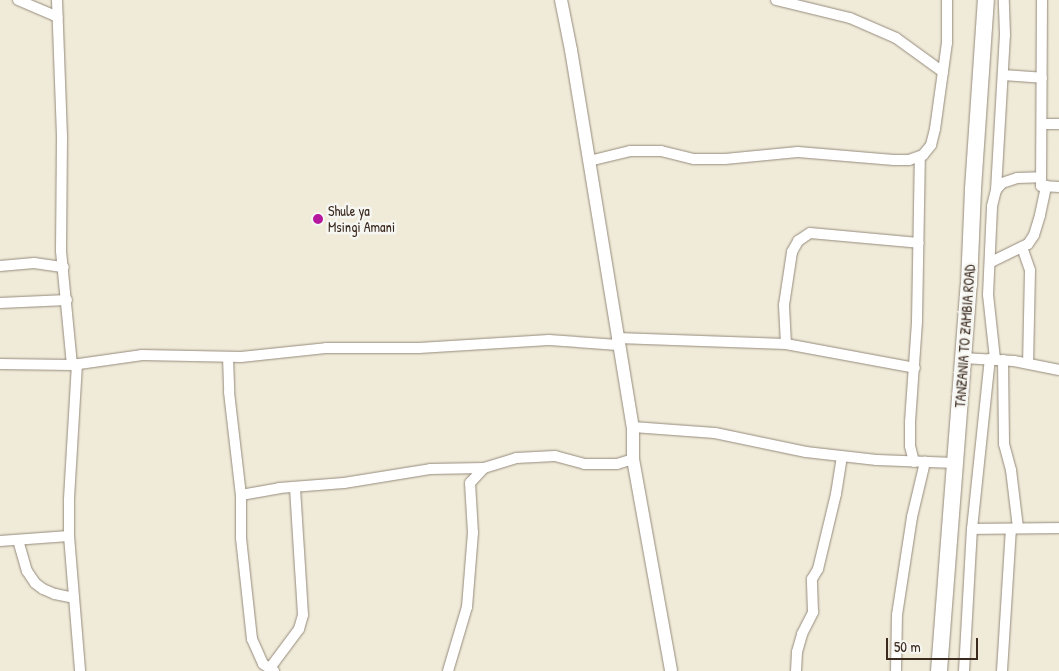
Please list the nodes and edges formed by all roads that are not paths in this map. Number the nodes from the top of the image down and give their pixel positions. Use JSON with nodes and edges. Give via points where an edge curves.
{"nodes":[{"id":1,"x":18,"y":0,"type":"edge"},
{"id":2,"x":57,"y":0,"type":"edge"},
{"id":3,"x":561,"y":0,"type":"edge"},
{"id":4,"x":776,"y":0,"type":"edge"},
{"id":5,"x":947,"y":0,"type":"edge"},
{"id":6,"x":986,"y":0,"type":"edge"},
{"id":7,"x":1004,"y":0,"type":"edge"},
{"id":8,"x":1042,"y":0,"type":"edge"},
{"id":9,"x":58,"y":17,"type":"junction"},
{"id":10,"x":984,"y":25,"type":"junction"},
{"id":11,"x":943,"y":72,"type":"junction"},
{"id":12,"x":1003,"y":75,"type":"junction"},
{"id":13,"x":1042,"y":78,"type":"junction"},
{"id":14,"x":1042,"y":124,"type":"junction"},
{"id":15,"x":1059,"y":124,"type":"edge"},
{"id":16,"x":920,"y":157,"type":"junction"},
{"id":17,"x":589,"y":161,"type":"junction"},
{"id":18,"x":1043,"y":182,"type":"junction"},
{"id":19,"x":1059,"y":187,"type":"edge"},
{"id":20,"x":996,"y":190,"type":"junction"},
{"id":21,"x":919,"y":243,"type":"junction"},
{"id":22,"x":1022,"y":248,"type":"junction"},
{"id":23,"x":991,"y":262,"type":"junction"},
{"id":24,"x":0,"y":266,"type":"edge"},
{"id":25,"x":64,"y":266,"type":"junction"},
{"id":26,"x":67,"y":300,"type":"junction"},
{"id":27,"x":0,"y":303,"type":"edge"},
{"id":28,"x":617,"y":341,"type":"junction"},
{"id":29,"x":786,"y":344,"type":"junction"},
{"id":30,"x":228,"y":357,"type":"junction"},
{"id":31,"x":963,"y":358,"type":"junction"},
{"id":32,"x":996,"y":360,"type":"junction"},
{"id":33,"x":1028,"y":363,"type":"junction"},
{"id":34,"x":0,"y":364,"type":"edge"},
{"id":35,"x":74,"y":364,"type":"junction"},
{"id":36,"x":914,"y":368,"type":"junction"},
{"id":37,"x":1059,"y":370,"type":"edge"},
{"id":38,"x":633,"y":427,"type":"junction"},
{"id":39,"x":842,"y":456,"type":"junction"},
{"id":40,"x":633,"y":459,"type":"junction"},
{"id":41,"x":914,"y":462,"type":"junction"},
{"id":42,"x":925,"y":462,"type":"junction"},
{"id":43,"x":955,"y":463,"type":"junction"},
{"id":44,"x":484,"y":468,"type":"junction"},
{"id":45,"x":295,"y":487,"type":"junction"},
{"id":46,"x":241,"y":495,"type":"junction"},
{"id":47,"x":1059,"y":528,"type":"edge"},
{"id":48,"x":972,"y":529,"type":"junction"},
{"id":49,"x":1014,"y":529,"type":"junction"},
{"id":50,"x":69,"y":536,"type":"junction"},
{"id":51,"x":18,"y":540,"type":"junction"},
{"id":52,"x":0,"y":541,"type":"edge"},
{"id":53,"x":74,"y":598,"type":"junction"},
{"id":54,"x":267,"y":669,"type":"edge"},
{"id":55,"x":80,"y":671,"type":"edge"},
{"id":56,"x":448,"y":671,"type":"edge"},
{"id":57,"x":671,"y":671,"type":"edge"},
{"id":58,"x":796,"y":671,"type":"edge"},
{"id":59,"x":896,"y":671,"type":"edge"},
{"id":60,"x":939,"y":671,"type":"edge"},
{"id":61,"x":964,"y":671,"type":"edge"},
{"id":62,"x":1002,"y":671,"type":"edge"}],
"edges":[{"from":1,"to":9,"type":"street"},
{"from":2,"to":9,"type":"street"},
{"from":3,"to":17,"type":"street"},
{"from":4,"to":11,"type":"street","via":[[850,18],[896,38]]},
{"from":5,"to":11,"type":"street"},
{"from":6,"to":10,"type":"highway","name":"TANZANIA TO ZAMBIA ROAD"},
{"from":7,"to":10,"type":"street"},
{"from":7,"to":12,"type":"street"},
{"from":8,"to":13,"type":"street"},
{"from":9,"to":25,"type":"street","via":[[61,251]]},
{"from":10,"to":31,"type":"highway","name":"TANZANIA TO ZAMBIA ROAD"},
{"from":11,"to":16,"type":"street","via":[[931,145]]},
{"from":12,"to":13,"type":"street"},
{"from":12,"to":20,"type":"street"},
{"from":13,"to":14,"type":"street"},
{"from":14,"to":15,"type":"street"},
{"from":14,"to":18,"type":"street"},
{"from":16,"to":17,"type":"street","via":[[894,160],[798,152],[694,159],[661,151],[630,150]]},
{"from":16,"to":21,"type":"street"},
{"from":17,"to":28,"type":"street"},
{"from":18,"to":19,"type":"street"},
{"from":18,"to":20,"type":"street","via":[[1017,178],[1002,183]]},
{"from":18,"to":22,"type":"street","via":[[1034,235]]},
{"from":20,"to":23,"type":"street","via":[[992,206]]},
{"from":21,"to":29,"type":"street","via":[[810,234],[798,241],[792,252],[784,305]]},
{"from":21,"to":36,"type":"street"},
{"from":22,"to":23,"type":"street"},
{"from":22,"to":33,"type":"street","via":[[1030,270]]},
{"from":23,"to":32,"type":"street","via":[[988,295]]},
{"from":24,"to":25,"type":"street","via":[[34,263]]},
{"from":25,"to":26,"type":"street"},
{"from":26,"to":27,"type":"street"},
{"from":26,"to":35,"type":"street"},
{"from":28,"to":29,"type":"street"},
{"from":28,"to":30,"type":"street","via":[[549,340],[419,348],[326,348]]},
{"from":28,"to":38,"type":"street"},
{"from":29,"to":36,"type":"street"},
{"from":30,"to":35,"type":"street","via":[[142,354]]},
{"from":30,"to":46,"type":"street"},
{"from":31,"to":32,"type":"street"},
{"from":31,"to":43,"type":"highway","name":"TANZANIA TO ZAMBIA ROAD"},
{"from":32,"to":33,"type":"street"},
{"from":32,"to":48,"type":"street"},
{"from":32,"to":49,"type":"street","via":[[1004,444],[1011,470]]},
{"from":33,"to":37,"type":"street"},
{"from":34,"to":35,"type":"street"},
{"from":35,"to":50,"type":"street"},
{"from":36,"to":41,"type":"street","via":[[910,422]]},
{"from":38,"to":39,"type":"street","via":[[715,433]]},
{"from":38,"to":40,"type":"street"},
{"from":39,"to":41,"type":"street"},
{"from":39,"to":58,"type":"street","via":[[818,570],[812,579],[813,612],[796,652]]},
{"from":40,"to":44,"type":"street","via":[[617,464],[584,464],[555,456],[516,458]]},
{"from":40,"to":57,"type":"street"},
{"from":41,"to":42,"type":"street"},
{"from":42,"to":43,"type":"street"},
{"from":42,"to":59,"type":"street","via":[[912,517],[897,614]]},
{"from":43,"to":60,"type":"highway","name":"TANZANIA TO ZAMBIA ROAD"},
{"from":44,"to":45,"type":"street","via":[[430,469],[344,483]]},
{"from":44,"to":56,"type":"street","via":[[470,483],[473,533],[467,607]]},
{"from":45,"to":46,"type":"street"},
{"from":45,"to":54,"type":"street","via":[[303,615],[299,628]]},
{"from":46,"to":54,"type":"street","via":[[252,639]]},
{"from":47,"to":49,"type":"street"},
{"from":48,"to":49,"type":"street"},
{"from":48,"to":61,"type":"street"},
{"from":49,"to":62,"type":"street"},
{"from":50,"to":51,"type":"street"},
{"from":50,"to":53,"type":"street"},
{"from":51,"to":52,"type":"street"},
{"from":51,"to":53,"type":"street","via":[[34,583],[55,594]]},
{"from":53,"to":55,"type":"street"}]}
